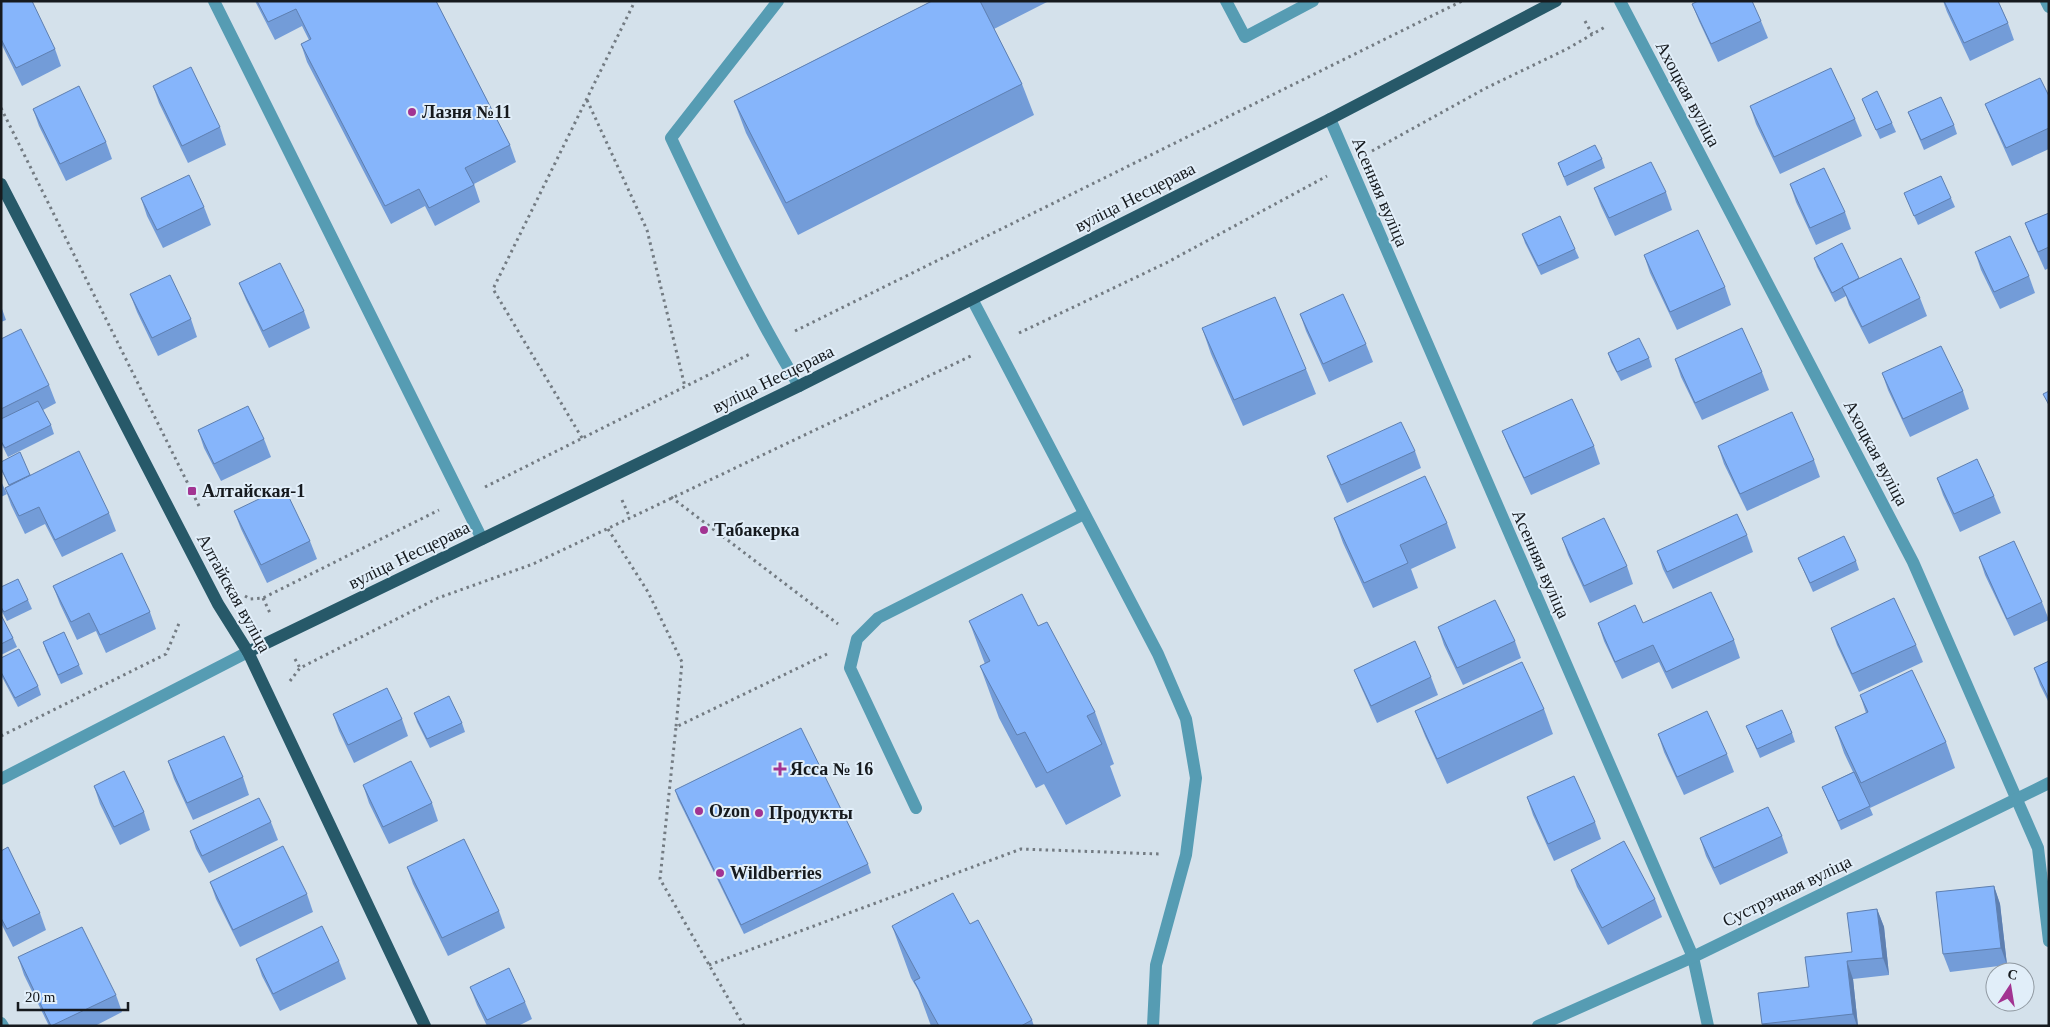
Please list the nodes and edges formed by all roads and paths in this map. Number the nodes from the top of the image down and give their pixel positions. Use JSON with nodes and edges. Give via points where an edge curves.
{"nodes":[{"id":1,"x":214,"y":1,"type":"edge"},
{"id":2,"x":635,"y":1,"type":"edge"},
{"id":3,"x":778,"y":1,"type":"edge"},
{"id":4,"x":1226,"y":1,"type":"edge"},
{"id":5,"x":1313,"y":1,"type":"edge"},
{"id":6,"x":1462,"y":1,"type":"edge"},
{"id":7,"x":1556,"y":1,"type":"edge"},
{"id":8,"x":1620,"y":1,"type":"edge"},
{"id":9,"x":2046,"y":1,"type":"edge"},
{"id":10,"x":2049,"y":7,"type":"edge"},
{"id":11,"x":1585,"y":21,"type":"dead end"},
{"id":12,"x":1592,"y":34,"type":"dead end"},
{"id":13,"x":586,"y":100,"type":"junction"},
{"id":14,"x":1,"y":108,"type":"edge"},
{"id":15,"x":1330,"y":119,"type":"junction"},
{"id":16,"x":1,"y":184,"type":"edge"},
{"id":17,"x":972,"y":299,"type":"junction"},
{"id":18,"x":773,"y":342,"type":"junction"},
{"id":19,"x":799,"y":386,"type":"junction"},
{"id":20,"x":685,"y":387,"type":"junction"},
{"id":21,"x":582,"y":438,"type":"junction"},
{"id":22,"x":671,"y":497,"type":"dead end"},
{"id":23,"x":461,"y":500,"type":"junction"},
{"id":24,"x":1084,"y":514,"type":"junction"},
{"id":25,"x":204,"y":516,"type":"dead end"},
{"id":26,"x":608,"y":528,"type":"dead end"},
{"id":27,"x":482,"y":539,"type":"junction"},
{"id":28,"x":241,"y":592,"type":"dead end"},
{"id":29,"x":263,"y":598,"type":"junction"},
{"id":30,"x":271,"y":614,"type":"dead end"},
{"id":31,"x":180,"y":621,"type":"dead end"},
{"id":32,"x":857,"y":639,"type":"junction"},
{"id":33,"x":248,"y":652,"type":"junction"},
{"id":34,"x":295,"y":659,"type":"dead end"},
{"id":35,"x":300,"y":668,"type":"dead end"},
{"id":36,"x":676,"y":727,"type":"junction"},
{"id":37,"x":1,"y":736,"type":"edge"},
{"id":38,"x":1,"y":779,"type":"edge"},
{"id":39,"x":2049,"y":783,"type":"edge"},
{"id":40,"x":2017,"y":797,"type":"junction"},
{"id":41,"x":916,"y":808,"type":"dead end"},
{"id":42,"x":1186,"y":855,"type":"junction"},
{"id":43,"x":2049,"y":941,"type":"edge"},
{"id":44,"x":1693,"y":957,"type":"junction"},
{"id":45,"x":709,"y":965,"type":"junction"},
{"id":46,"x":425,"y":1026,"type":"edge"},
{"id":47,"x":744,"y":1026,"type":"edge"},
{"id":48,"x":1153,"y":1026,"type":"edge"},
{"id":49,"x":1538,"y":1026,"type":"edge"},
{"id":50,"x":1708,"y":1026,"type":"edge"}],
"edges":[{"from":1,"to":23,"type":"street"},
{"from":2,"to":13,"type":"path"},
{"from":3,"to":18,"type":"street","via":[[671,138]]},
{"from":4,"to":5,"type":"street","via":[[1245,37]]},
{"from":6,"to":18,"type":"path"},
{"from":7,"to":15,"type":"main road","name":"вуліца Несцерава"},
{"from":8,"to":40,"type":"street","name":"Ахоцкая вуліца","via":[[1913,562]]},
{"from":9,"to":10,"type":"street"},
{"from":11,"to":12,"type":"path"},
{"from":13,"to":20,"type":"path","via":[[647,230]]},
{"from":13,"to":21,"type":"path","via":[[492,288]]},
{"from":14,"to":25,"type":"path"},
{"from":15,"to":17,"type":"main road","name":"вуліца Несцерава"},
{"from":15,"to":44,"type":"street","name":"Асенняя вуліца"},
{"from":16,"to":33,"type":"main road","name":"Алтайская вуліца","via":[[218,604]]},
{"from":17,"to":19,"type":"main road","name":"вуліца Несцерава"},
{"from":17,"to":24,"type":"street"},
{"from":18,"to":19,"type":"street"},
{"from":18,"to":20,"type":"path"},
{"from":19,"to":27,"type":"main road","name":"вуліца Несцерава"},
{"from":20,"to":21,"type":"path"},
{"from":21,"to":23,"type":"path"},
{"from":22,"to":32,"type":"path"},
{"from":23,"to":27,"type":"street"},
{"from":23,"to":29,"type":"path"},
{"from":24,"to":32,"type":"street","via":[[878,618]]},
{"from":24,"to":42,"type":"street","via":[[1158,654],[1186,718],[1196,778]]},
{"from":26,"to":36,"type":"path","via":[[648,592],[682,662]]},
{"from":27,"to":33,"type":"main road","name":"вуліца Несцерава"},
{"from":28,"to":29,"type":"path","via":[[250,599]]},
{"from":29,"to":30,"type":"path"},
{"from":31,"to":37,"type":"path","via":[[166,654]]},
{"from":32,"to":36,"type":"path"},
{"from":32,"to":41,"type":"street","via":[[850,668]]},
{"from":33,"to":38,"type":"street","name":"вуліца Несцерава"},
{"from":33,"to":46,"type":"main road","name":"Алтайская вуліца"},
{"from":34,"to":35,"type":"path"},
{"from":36,"to":45,"type":"path","via":[[660,879]]},
{"from":39,"to":40,"type":"street","name":"Сустрэчная вуліца"},
{"from":40,"to":43,"type":"street","name":"Ахоцкая вуліца","via":[[2038,848]]},
{"from":40,"to":44,"type":"street","name":"Сустрэчная вуліца"},
{"from":42,"to":45,"type":"path","via":[[1021,849]]},
{"from":42,"to":48,"type":"street","via":[[1156,965]]},
{"from":44,"to":49,"type":"street","name":"Сустрэчная вуліца"},
{"from":44,"to":50,"type":"street","name":"Асенняя вуліца"},
{"from":45,"to":47,"type":"path"}]}
